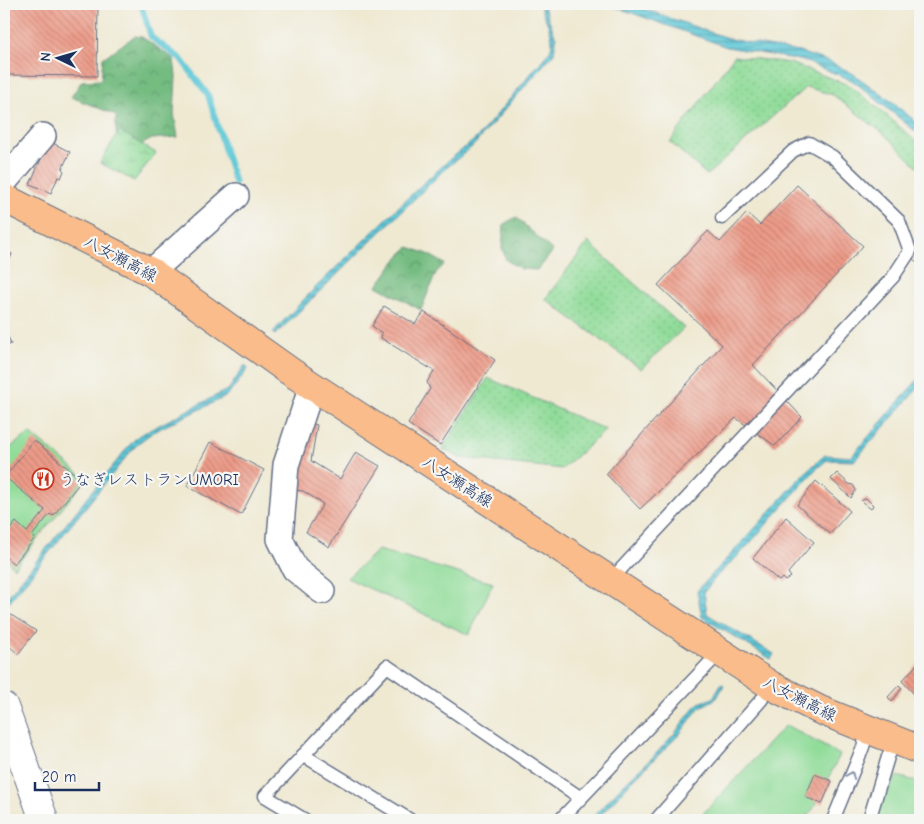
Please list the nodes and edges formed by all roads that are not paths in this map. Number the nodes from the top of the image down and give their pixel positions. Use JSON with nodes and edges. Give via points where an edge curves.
{"nodes":[{"id":1,"x":43,"y":136,"type":"dead end"},
{"id":2,"x":4,"y":182,"type":"edge"},
{"id":3,"x":236,"y":196,"type":"dead end"},
{"id":4,"x":4,"y":198,"type":"edge"},
{"id":5,"x":722,"y":218,"type":"dead end"},
{"id":6,"x":152,"y":272,"type":"junction"},
{"id":7,"x":312,"y":386,"type":"junction"},
{"id":8,"x":620,"y":570,"type":"dead end"},
{"id":9,"x":322,"y":592,"type":"dead end"},
{"id":10,"x":720,"y":652,"type":"junction"},
{"id":11,"x":762,"y":699,"type":"dead end"},
{"id":12,"x":4,"y":707,"type":"edge"},
{"id":13,"x":868,"y":730,"type":"junction"},
{"id":14,"x":895,"y":740,"type":"junction"},
{"id":15,"x":920,"y":750,"type":"edge"},
{"id":16,"x":303,"y":755,"type":"junction"},
{"id":17,"x":581,"y":798,"type":"junction"},
{"id":18,"x":44,"y":820,"type":"edge"},
{"id":19,"x":305,"y":820,"type":"edge"},
{"id":20,"x":410,"y":820,"type":"edge"},
{"id":21,"x":560,"y":820,"type":"edge"},
{"id":22,"x":656,"y":820,"type":"edge"},
{"id":23,"x":833,"y":820,"type":"edge"},
{"id":24,"x":870,"y":820,"type":"edge"}],
"edges":[{"from":1,"to":2,"type":"street"},
{"from":3,"to":6,"type":"street"},
{"from":4,"to":6,"type":"main road","name":"八女瀬高線"},
{"from":5,"to":8,"type":"lane","via":[[793,151],[809,142],[834,157],[899,221],[910,251],[893,277]]},
{"from":6,"to":7,"type":"main road","name":"八女瀬高線"},
{"from":7,"to":9,"type":"street","via":[[286,465],[280,539],[295,569]]},
{"from":7,"to":10,"type":"main road","name":"八女瀬高線"},
{"from":10,"to":13,"type":"main road","name":"八女瀬高線","via":[[772,686]]},
{"from":10,"to":17,"type":"lane"},
{"from":11,"to":22,"type":"lane"},
{"from":12,"to":18,"type":"street"},
{"from":13,"to":14,"type":"main road","name":"八女瀬高線"},
{"from":23,"to":13,"type":"lane","one_way":true},
{"from":14,"to":15,"type":"main road","name":"八女瀬高線"},
{"from":14,"to":24,"type":"lane"},
{"from":16,"to":17,"type":"lane","via":[[387,666]]},
{"from":16,"to":19,"type":"lane","via":[[265,796]]},
{"from":16,"to":20,"type":"lane"},
{"from":17,"to":21,"type":"lane"}]}
